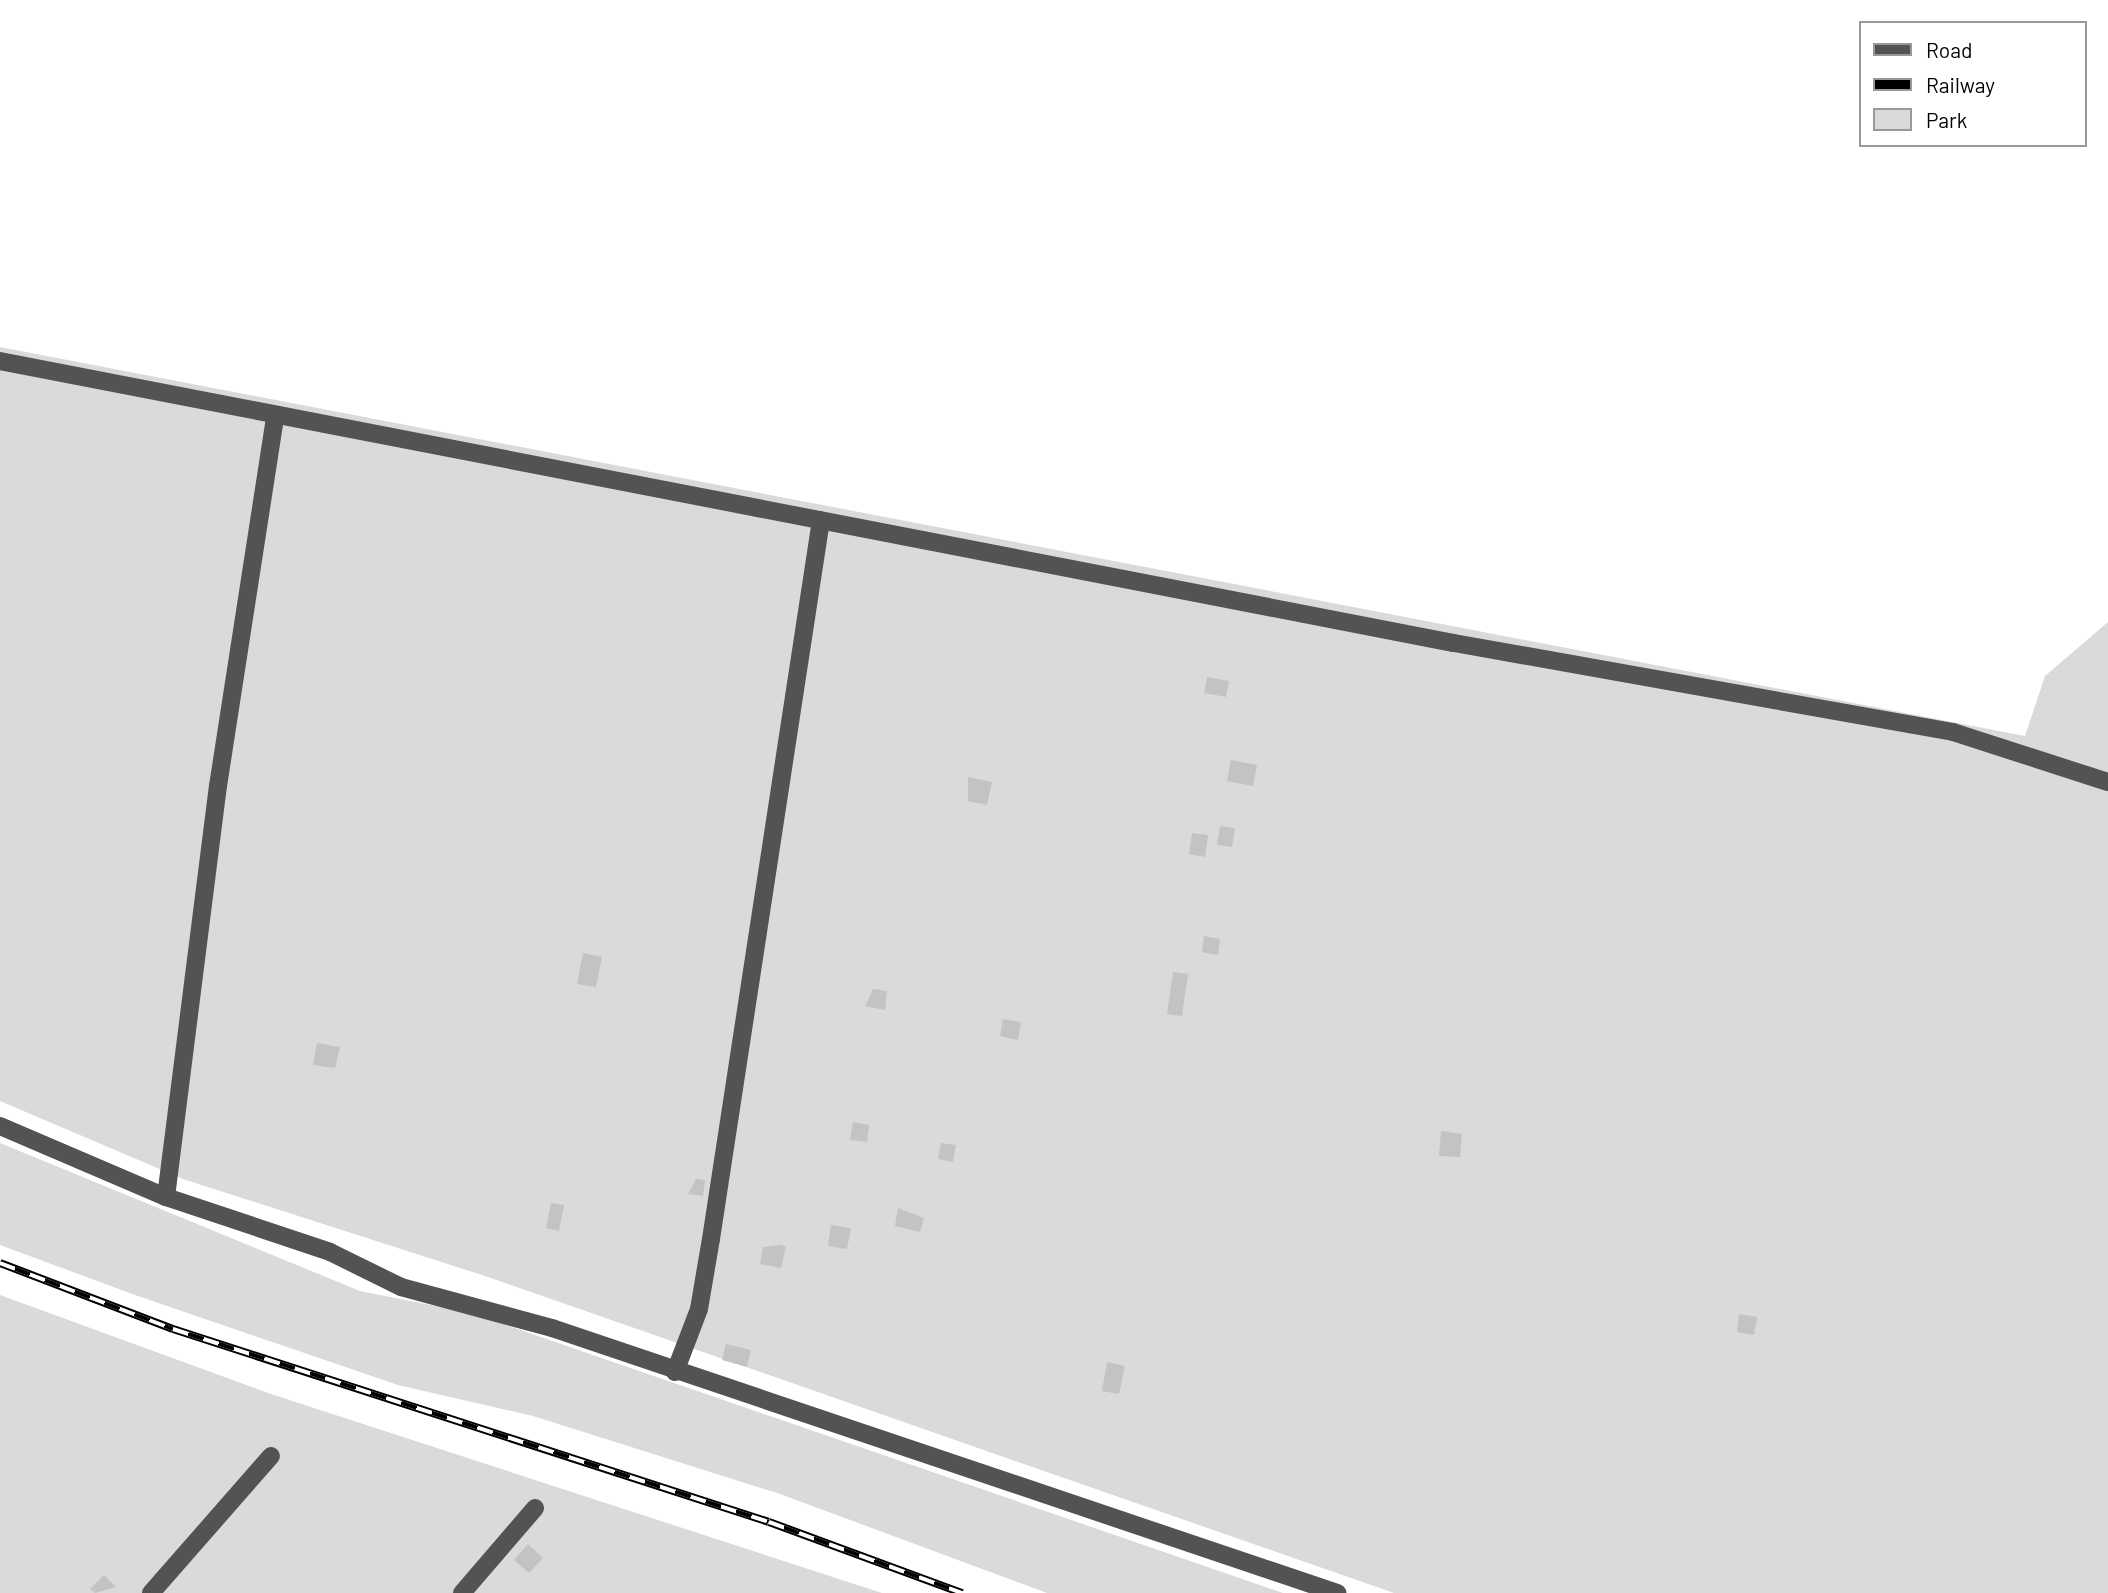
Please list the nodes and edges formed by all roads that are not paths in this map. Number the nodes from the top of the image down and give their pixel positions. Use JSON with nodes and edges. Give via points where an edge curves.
{"nodes":[{"id":1,"x":0,"y":361,"type":"edge"},
{"id":2,"x":275,"y":417,"type":"junction"},
{"id":3,"x":821,"y":520,"type":"junction"},
{"id":4,"x":2108,"y":782,"type":"edge"},
{"id":5,"x":0,"y":1126,"type":"edge"},
{"id":6,"x":166,"y":1197,"type":"junction"},
{"id":7,"x":675,"y":1372,"type":"junction"},
{"id":8,"x":271,"y":1455,"type":"dead end"},
{"id":9,"x":535,"y":1508,"type":"dead end"},
{"id":10,"x":151,"y":1593,"type":"edge"},
{"id":11,"x":463,"y":1593,"type":"edge"},
{"id":12,"x":1337,"y":1593,"type":"edge"}],
"edges":[{"from":1,"to":2,"type":"lane"},
{"from":2,"to":3,"type":"lane"},
{"from":2,"to":6,"type":"lane","via":[[220,773]]},
{"from":3,"to":4,"type":"lane","via":[[1953,732]]},
{"from":3,"to":7,"type":"lane","via":[[711,1239],[699,1309]]},
{"from":5,"to":6,"type":"lane"},
{"from":6,"to":7,"type":"lane","via":[[330,1252],[408,1290],[552,1328]]},
{"from":7,"to":12,"type":"lane"},
{"from":8,"to":10,"type":"lane"},
{"from":9,"to":11,"type":"lane"}]}
